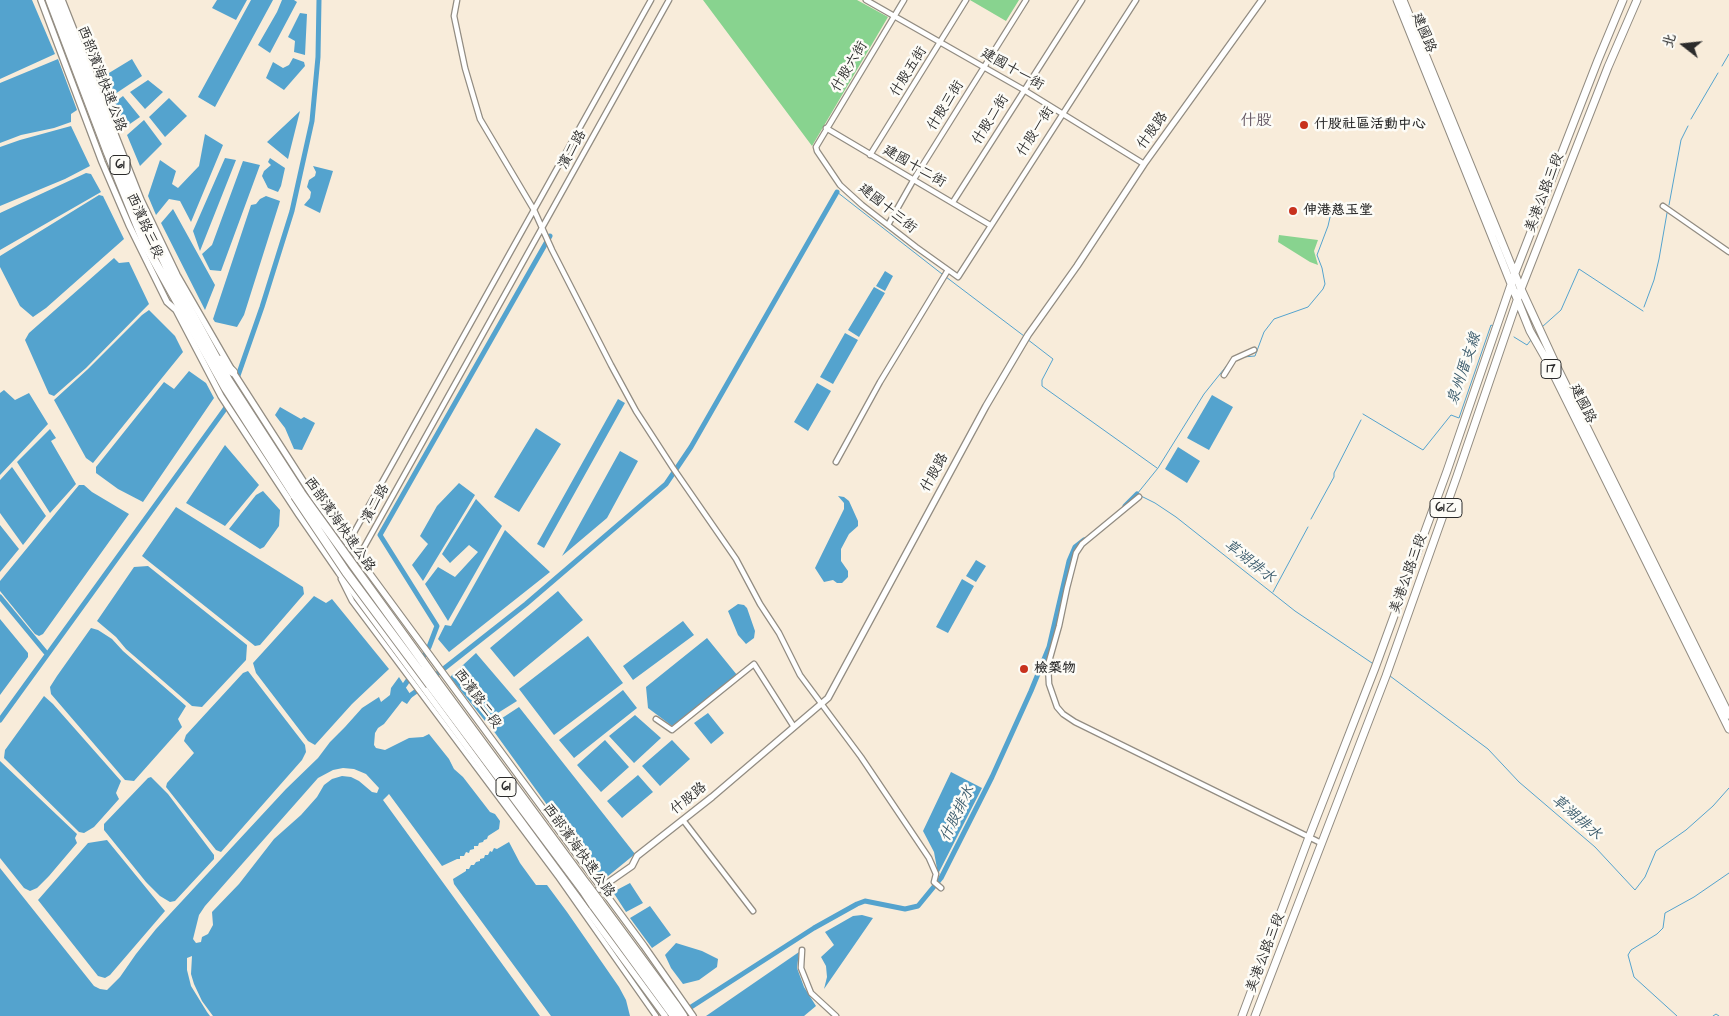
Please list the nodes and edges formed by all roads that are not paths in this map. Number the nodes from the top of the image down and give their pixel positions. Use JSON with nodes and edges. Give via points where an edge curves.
{"nodes":[{"id":1,"x":41,"y":0,"type":"edge"},
{"id":2,"x":50,"y":0,"type":"edge"},
{"id":3,"x":58,"y":0,"type":"edge"},
{"id":4,"x":62,"y":0,"type":"edge"},
{"id":5,"x":458,"y":0,"type":"edge"},
{"id":6,"x":651,"y":0,"type":"edge"},
{"id":7,"x":669,"y":0,"type":"edge"},
{"id":8,"x":866,"y":0,"type":"edge"},
{"id":9,"x":904,"y":0,"type":"edge"},
{"id":10,"x":966,"y":0,"type":"edge"},
{"id":11,"x":1026,"y":0,"type":"edge"},
{"id":12,"x":1082,"y":0,"type":"edge"},
{"id":13,"x":1136,"y":0,"type":"edge"},
{"id":14,"x":1262,"y":0,"type":"edge"},
{"id":15,"x":1396,"y":0,"type":"edge"},
{"id":16,"x":1403,"y":0,"type":"edge"},
{"id":17,"x":1623,"y":0,"type":"edge"},
{"id":18,"x":1637,"y":0,"type":"edge"},
{"id":19,"x":894,"y":16,"type":"junction"},
{"id":20,"x":940,"y":43,"type":"junction"},
{"id":21,"x":984,"y":66,"type":"junction"},
{"id":22,"x":1024,"y":90,"type":"junction"},
{"id":23,"x":1442,"y":105,"type":"junction"},
{"id":24,"x":1062,"y":113,"type":"junction"},
{"id":25,"x":826,"y":128,"type":"junction"},
{"id":26,"x":816,"y":147,"type":"joint"},
{"id":27,"x":870,"y":155,"type":"junction"},
{"id":28,"x":1144,"y":164,"type":"junction"},
{"id":29,"x":914,"y":179,"type":"junction"},
{"id":30,"x":953,"y":202,"type":"junction"},
{"id":31,"x":1663,"y":206,"type":"dead end"},
{"id":32,"x":534,"y":210,"type":"junction"},
{"id":33,"x":888,"y":225,"type":"junction"},
{"id":34,"x":990,"y":225,"type":"junction"},
{"id":35,"x":542,"y":228,"type":"junction"},
{"id":36,"x":145,"y":244,"type":"junction"},
{"id":37,"x":1729,"y":252,"type":"edge"},
{"id":38,"x":948,"y":270,"type":"junction"},
{"id":39,"x":170,"y":273,"type":"junction"},
{"id":40,"x":1515,"y":273,"type":"junction"},
{"id":41,"x":958,"y":277,"type":"joint"},
{"id":42,"x":1511,"y":284,"type":"junction"},
{"id":43,"x":1521,"y":289,"type":"junction"},
{"id":44,"x":1518,"y":299,"type":"junction"},
{"id":45,"x":176,"y":310,"type":"junction"},
{"id":46,"x":1254,"y":350,"type":"dead end"},
{"id":47,"x":233,"y":372,"type":"junction"},
{"id":48,"x":1224,"y":374,"type":"dead end"},
{"id":49,"x":226,"y":384,"type":"junction"},
{"id":50,"x":241,"y":400,"type":"junction"},
{"id":51,"x":234,"y":415,"type":"joint"},
{"id":52,"x":836,"y":462,"type":"dead end"},
{"id":53,"x":1138,"y":497,"type":"dead end"},
{"id":54,"x":347,"y":543,"type":"junction"},
{"id":55,"x":358,"y":558,"type":"junction"},
{"id":56,"x":339,"y":573,"type":"junction"},
{"id":57,"x":428,"y":687,"type":"junction"},
{"id":58,"x":821,"y":702,"type":"junction"},
{"id":59,"x":1729,"y":715,"type":"edge"},
{"id":60,"x":656,"y":719,"type":"dead end"},
{"id":61,"x":794,"y":727,"type":"junction"},
{"id":62,"x":1729,"y":729,"type":"edge"},
{"id":63,"x":683,"y":820,"type":"junction"},
{"id":64,"x":1309,"y":837,"type":"junction"},
{"id":65,"x":1321,"y":843,"type":"junction"},
{"id":66,"x":601,"y":888,"type":"junction"},
{"id":67,"x":941,"y":888,"type":"dead end"},
{"id":68,"x":580,"y":904,"type":"junction"},
{"id":69,"x":753,"y":911,"type":"dead end"},
{"id":70,"x":802,"y":950,"type":"dead end"},
{"id":71,"x":671,"y":1008,"type":"edge"},
{"id":72,"x":656,"y":1016,"type":"edge"},
{"id":73,"x":674,"y":1016,"type":"edge"},
{"id":74,"x":683,"y":1016,"type":"edge"},
{"id":75,"x":692,"y":1016,"type":"edge"},
{"id":76,"x":836,"y":1016,"type":"edge"},
{"id":77,"x":1242,"y":1016,"type":"edge"},
{"id":78,"x":1255,"y":1016,"type":"edge"}],
"edges":[{"from":1,"to":45,"type":"street","name":"西濱路三段","via":[[129,225],[167,302]]},
{"from":2,"to":36,"type":"highway","name":"西部濱海快速公路","number":"61"},
{"from":3,"to":39,"type":"highway","name":"西部濱海快速公路","number":"61","via":[[118,158]]},
{"from":4,"to":47,"type":"street","name":"西濱路三段","via":[[141,200],[177,275]]},
{"from":5,"to":32,"type":"street","via":[[454,16],[480,119]]},
{"from":6,"to":32,"type":"street","name":"濱二路"},
{"from":7,"to":35,"type":"street","name":"濱二路"},
{"from":8,"to":19,"type":"street","name":"建國十一街"},
{"from":9,"to":19,"type":"street","name":"什股六街"},
{"from":10,"to":20,"type":"street","name":"什股五街"},
{"from":11,"to":21,"type":"street","name":"什股三街"},
{"from":12,"to":22,"type":"street","name":"什股二街"},
{"from":13,"to":24,"type":"street","name":"什股一街"},
{"from":14,"to":28,"type":"street","name":"什股路"},
{"from":15,"to":23,"type":"main road","name":"建國路","number":"17"},
{"from":16,"to":23,"type":"main road","name":"建國路","number":"17"},
{"from":17,"to":40,"type":"main road","name":"美港公路三段","number":"61乙"},
{"from":18,"to":43,"type":"main road","name":"美港公路三段","number":"61乙"},
{"from":19,"to":20,"type":"street","name":"建國十一街"},
{"from":19,"to":25,"type":"street","name":"什股六街"},
{"from":20,"to":21,"type":"street","name":"建國十一街"},
{"from":20,"to":27,"type":"street","name":"什股五街"},
{"from":21,"to":22,"type":"street","name":"建國十一街"},
{"from":21,"to":29,"type":"street","name":"什股三街"},
{"from":22,"to":24,"type":"street","name":"建國十一街"},
{"from":22,"to":30,"type":"street","name":"什股二街"},
{"from":23,"to":40,"type":"main road","name":"建國路","number":"17"},
{"from":23,"to":42,"type":"main road","name":"建國路","number":"17"},
{"from":24,"to":28,"type":"street","name":"建國十一街"},
{"from":24,"to":34,"type":"street","name":"什股一街"},
{"from":25,"to":26,"type":"street","name":"什股六街"},
{"from":25,"to":27,"type":"street","name":"建國十二街"},
{"from":26,"to":33,"type":"street","name":"建國十三街","via":[[840,185]]},
{"from":27,"to":29,"type":"street","name":"建國十二街"},
{"from":28,"to":58,"type":"street","name":"什股路","via":[[1028,336],[986,406],[828,698]]},
{"from":29,"to":30,"type":"street","name":"建國十二街"},
{"from":29,"to":33,"type":"street","name":"什股三街"},
{"from":30,"to":34,"type":"street","name":"建國十二街"},
{"from":31,"to":37,"type":"street"},
{"from":32,"to":35,"type":"street"},
{"from":32,"to":54,"type":"street","name":"濱二路"},
{"from":33,"to":38,"type":"street","name":"建國十三街"},
{"from":34,"to":41,"type":"street","name":"什股一街"},
{"from":35,"to":55,"type":"street","name":"濱二路"},
{"from":35,"to":58,"type":"street","via":[[632,403],[736,559],[800,675]]},
{"from":36,"to":45,"type":"highway","via":[[148,258]]},
{"from":36,"to":49,"type":"highway","name":"西部濱海快速公路","number":"61"},
{"from":38,"to":41,"type":"street","name":"建國十三街"},
{"from":38,"to":52,"type":"street"},
{"from":39,"to":47,"type":"highway","via":[[222,362]]},
{"from":39,"to":49,"type":"highway","name":"西部濱海快速公路","number":"61"},
{"from":40,"to":42,"type":"main road","name":"美港公路三段","number":"61乙"},
{"from":40,"to":43,"type":"main road","name":"建國路","number":"17"},
{"from":42,"to":44,"type":"main road","name":"建國路","number":"17"},
{"from":42,"to":64,"type":"main road","name":"美港公路三段","number":"61乙","via":[[1447,471]]},
{"from":43,"to":44,"type":"main road","name":"美港公路三段","number":"61乙"},
{"from":43,"to":59,"type":"main road","name":"建國路","number":"17"},
{"from":44,"to":62,"type":"main road","name":"建國路","number":"17","via":[[1530,330]]},
{"from":44,"to":65,"type":"main road","name":"美港公路三段","number":"61乙","via":[[1393,657]]},
{"from":45,"to":51,"type":"street","name":"西濱路三段"},
{"from":46,"to":48,"type":"street","via":[[1234,359]]},
{"from":47,"to":50,"type":"street","name":"西濱路三段"},
{"from":49,"to":50,"type":"highway","name":"西部濱海快速公路","number":"61"},
{"from":50,"to":54,"type":"street","name":"西濱路二段"},
{"from":50,"to":57,"type":"highway","name":"西部濱海快速公路","number":"61","bridge":true,"via":[[346,572]]},
{"from":51,"to":56,"type":"street","name":"西濱路二段"},
{"from":53,"to":64,"type":"street","via":[[1082,544],[1076,554],[1048,665],[1049,684],[1057,707],[1075,722]]},
{"from":54,"to":55,"type":"street","name":"西濱路二段"},
{"from":54,"to":56,"type":"street","name":"濱二路"},
{"from":55,"to":56,"type":"street","name":"濱二路"},
{"from":55,"to":66,"type":"street","name":"西濱路二段"},
{"from":56,"to":57,"type":"street","name":"西濱路二段","via":[[400,661]]},
{"from":57,"to":68,"type":"street","name":"西濱路二段"},
{"from":57,"to":71,"type":"highway","name":"西部濱海快速公路","number":"61","bridge":true,"via":[[585,887]]},
{"from":58,"to":61,"type":"street","name":"什股路"},
{"from":58,"to":67,"type":"street","via":[[929,858],[936,874],[934,882]]},
{"from":60,"to":61,"type":"street","via":[[672,730],[754,664]]},
{"from":61,"to":63,"type":"street","name":"什股路"},
{"from":63,"to":66,"type":"street","name":"什股路","via":[[636,856],[632,866]]},
{"from":63,"to":69,"type":"street"},
{"from":64,"to":65,"type":"street"},
{"from":64,"to":77,"type":"main road","name":"美港公路三段","number":"61乙"},
{"from":65,"to":78,"type":"main road","name":"美港公路三段","number":"61乙"},
{"from":66,"to":68,"type":"street","name":"什股路"},
{"from":66,"to":71,"type":"street","name":"西濱路二段"},
{"from":68,"to":71,"type":"street","name":"西濱路二段"},
{"from":68,"to":72,"type":"street"},
{"from":70,"to":76,"type":"street","via":[[801,968],[811,993]]},
{"from":71,"to":73,"type":"highway","name":"西部濱海快速公路","number":"61"},
{"from":71,"to":74,"type":"highway","name":"西部濱海快速公路","number":"61"},
{"from":71,"to":75,"type":"street","name":"西濱路二段"}]}
